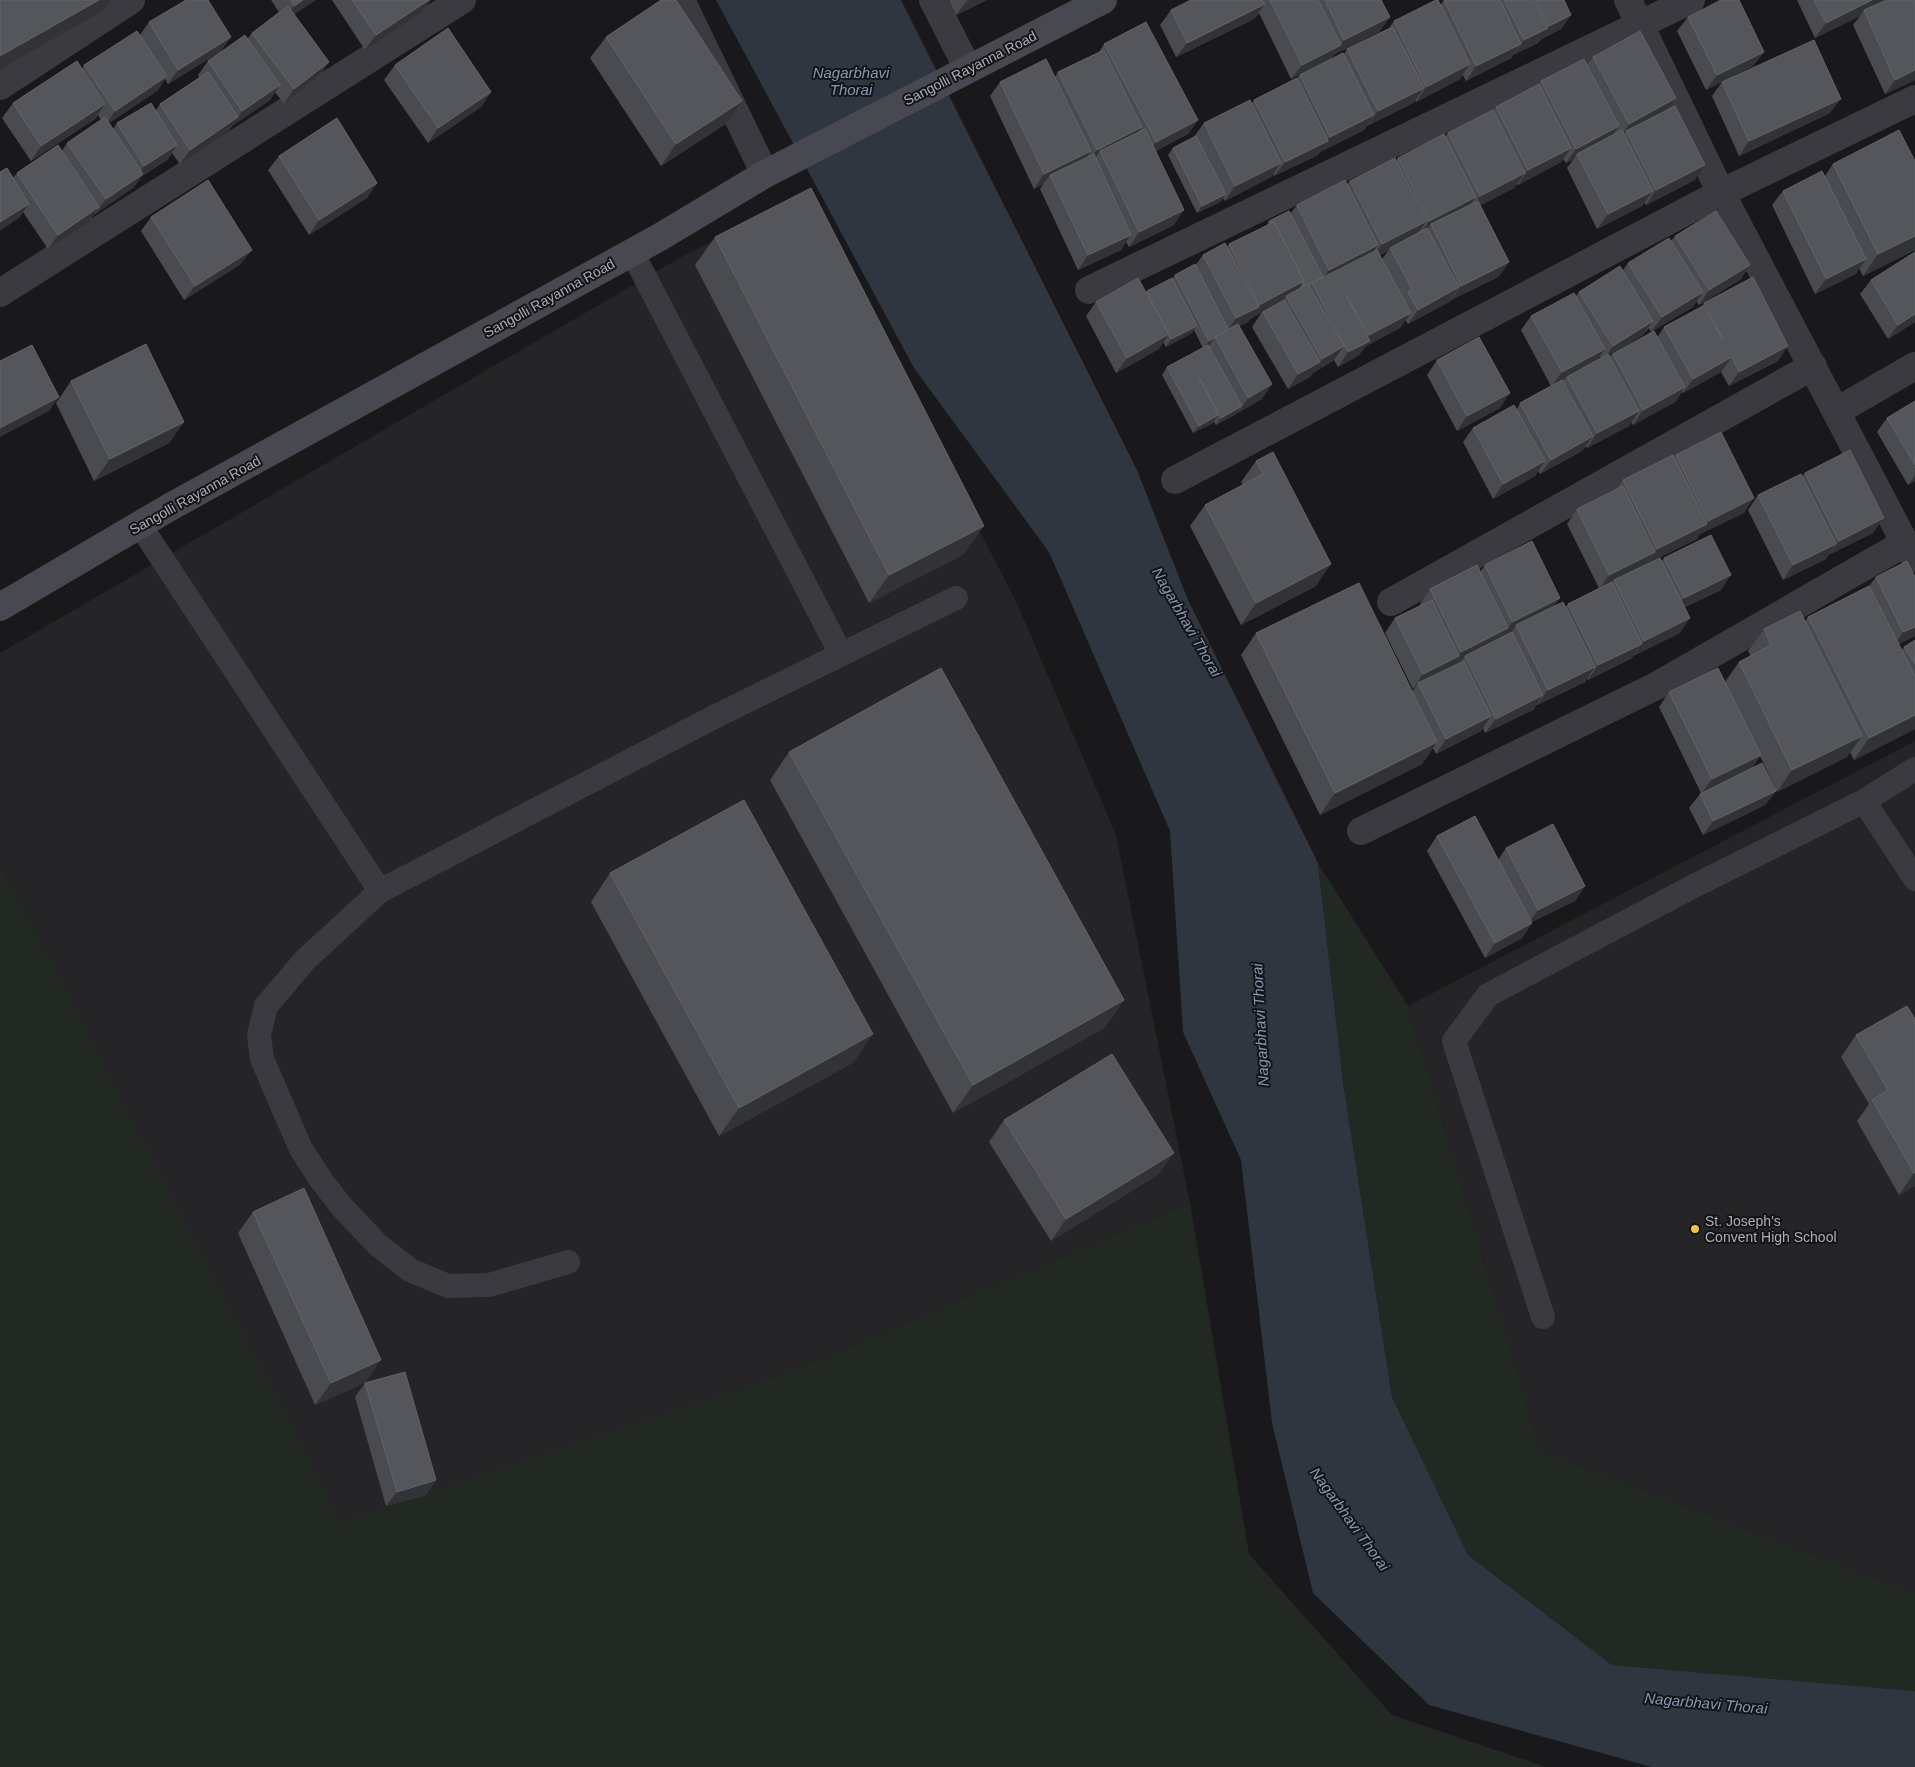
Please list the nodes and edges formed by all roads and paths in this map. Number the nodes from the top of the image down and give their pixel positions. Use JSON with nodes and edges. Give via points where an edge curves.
{"nodes":[{"id":1,"x":131,"y":0,"type":"edge"},
{"id":2,"x":462,"y":0,"type":"edge"},
{"id":3,"x":681,"y":0,"type":"edge"},
{"id":4,"x":933,"y":0,"type":"edge"},
{"id":5,"x":1103,"y":0,"type":"edge"},
{"id":6,"x":1691,"y":0,"type":"edge"},
{"id":7,"x":1634,"y":12,"type":"edge"},
{"id":8,"x":959,"y":73,"type":"junction"},
{"id":9,"x":0,"y":86,"type":"edge"},
{"id":10,"x":1915,"y":99,"type":"edge"},
{"id":11,"x":765,"y":174,"type":"junction"},
{"id":12,"x":1721,"y":193,"type":"junction"},
{"id":13,"x":632,"y":252,"type":"junction"},
{"id":14,"x":1090,"y":290,"type":"dead end"},
{"id":15,"x":0,"y":293,"type":"edge"},
{"id":16,"x":1813,"y":366,"type":"junction"},
{"id":17,"x":1915,"y":366,"type":"edge"},
{"id":18,"x":1837,"y":411,"type":"junction"},
{"id":19,"x":1175,"y":480,"type":"dead end"},
{"id":20,"x":140,"y":525,"type":"junction"},
{"id":21,"x":1910,"y":550,"type":"edge"},
{"id":22,"x":956,"y":598,"type":"dead end"},
{"id":23,"x":1391,"y":602,"type":"dead end"},
{"id":24,"x":0,"y":607,"type":"edge"},
{"id":25,"x":841,"y":654,"type":"junction"},
{"id":26,"x":1915,"y":769,"type":"edge"},
{"id":27,"x":1864,"y":801,"type":"junction"},
{"id":28,"x":1361,"y":831,"type":"dead end"},
{"id":29,"x":1915,"y":879,"type":"edge"},
{"id":30,"x":380,"y":891,"type":"junction"},
{"id":31,"x":568,"y":1262,"type":"dead end"},
{"id":32,"x":1543,"y":1317,"type":"dead end"}],
"edges":[{"from":1,"to":9,"type":"street"},
{"from":2,"to":15,"type":"street"},
{"from":3,"to":11,"type":"street"},
{"from":4,"to":8,"type":"street"},
{"from":5,"to":8,"type":"street","name":"Sangolli Rayanna Road"},
{"from":6,"to":7,"type":"street"},
{"from":7,"to":12,"type":"street"},
{"from":7,"to":14,"type":"street"},
{"from":8,"to":11,"type":"street","name":"Sangolli Rayanna Road"},
{"from":10,"to":12,"type":"street"},
{"from":11,"to":13,"type":"street","name":"Sangolli Rayanna Road"},
{"from":12,"to":16,"type":"street"},
{"from":12,"to":19,"type":"street"},
{"from":13,"to":20,"type":"street","name":"Sangolli Rayanna Road"},
{"from":13,"to":25,"type":"lane"},
{"from":16,"to":18,"type":"street"},
{"from":16,"to":23,"type":"street"},
{"from":17,"to":18,"type":"street"},
{"from":18,"to":21,"type":"street"},
{"from":20,"to":24,"type":"street","name":"Sangolli Rayanna Road"},
{"from":20,"to":30,"type":"lane"},
{"from":21,"to":28,"type":"street","via":[[1658,685]]},
{"from":22,"to":25,"type":"lane"},
{"from":25,"to":30,"type":"lane"},
{"from":26,"to":27,"type":"lane"},
{"from":27,"to":29,"type":"lane"},
{"from":27,"to":32,"type":"lane","via":[[1488,995],[1454,1041]]},
{"from":30,"to":31,"type":"lane","via":[[305,960],[266,1006],[259,1035],[262,1059],[301,1149],[342,1207],[378,1245],[410,1270],[448,1286],[489,1285]]}]}
